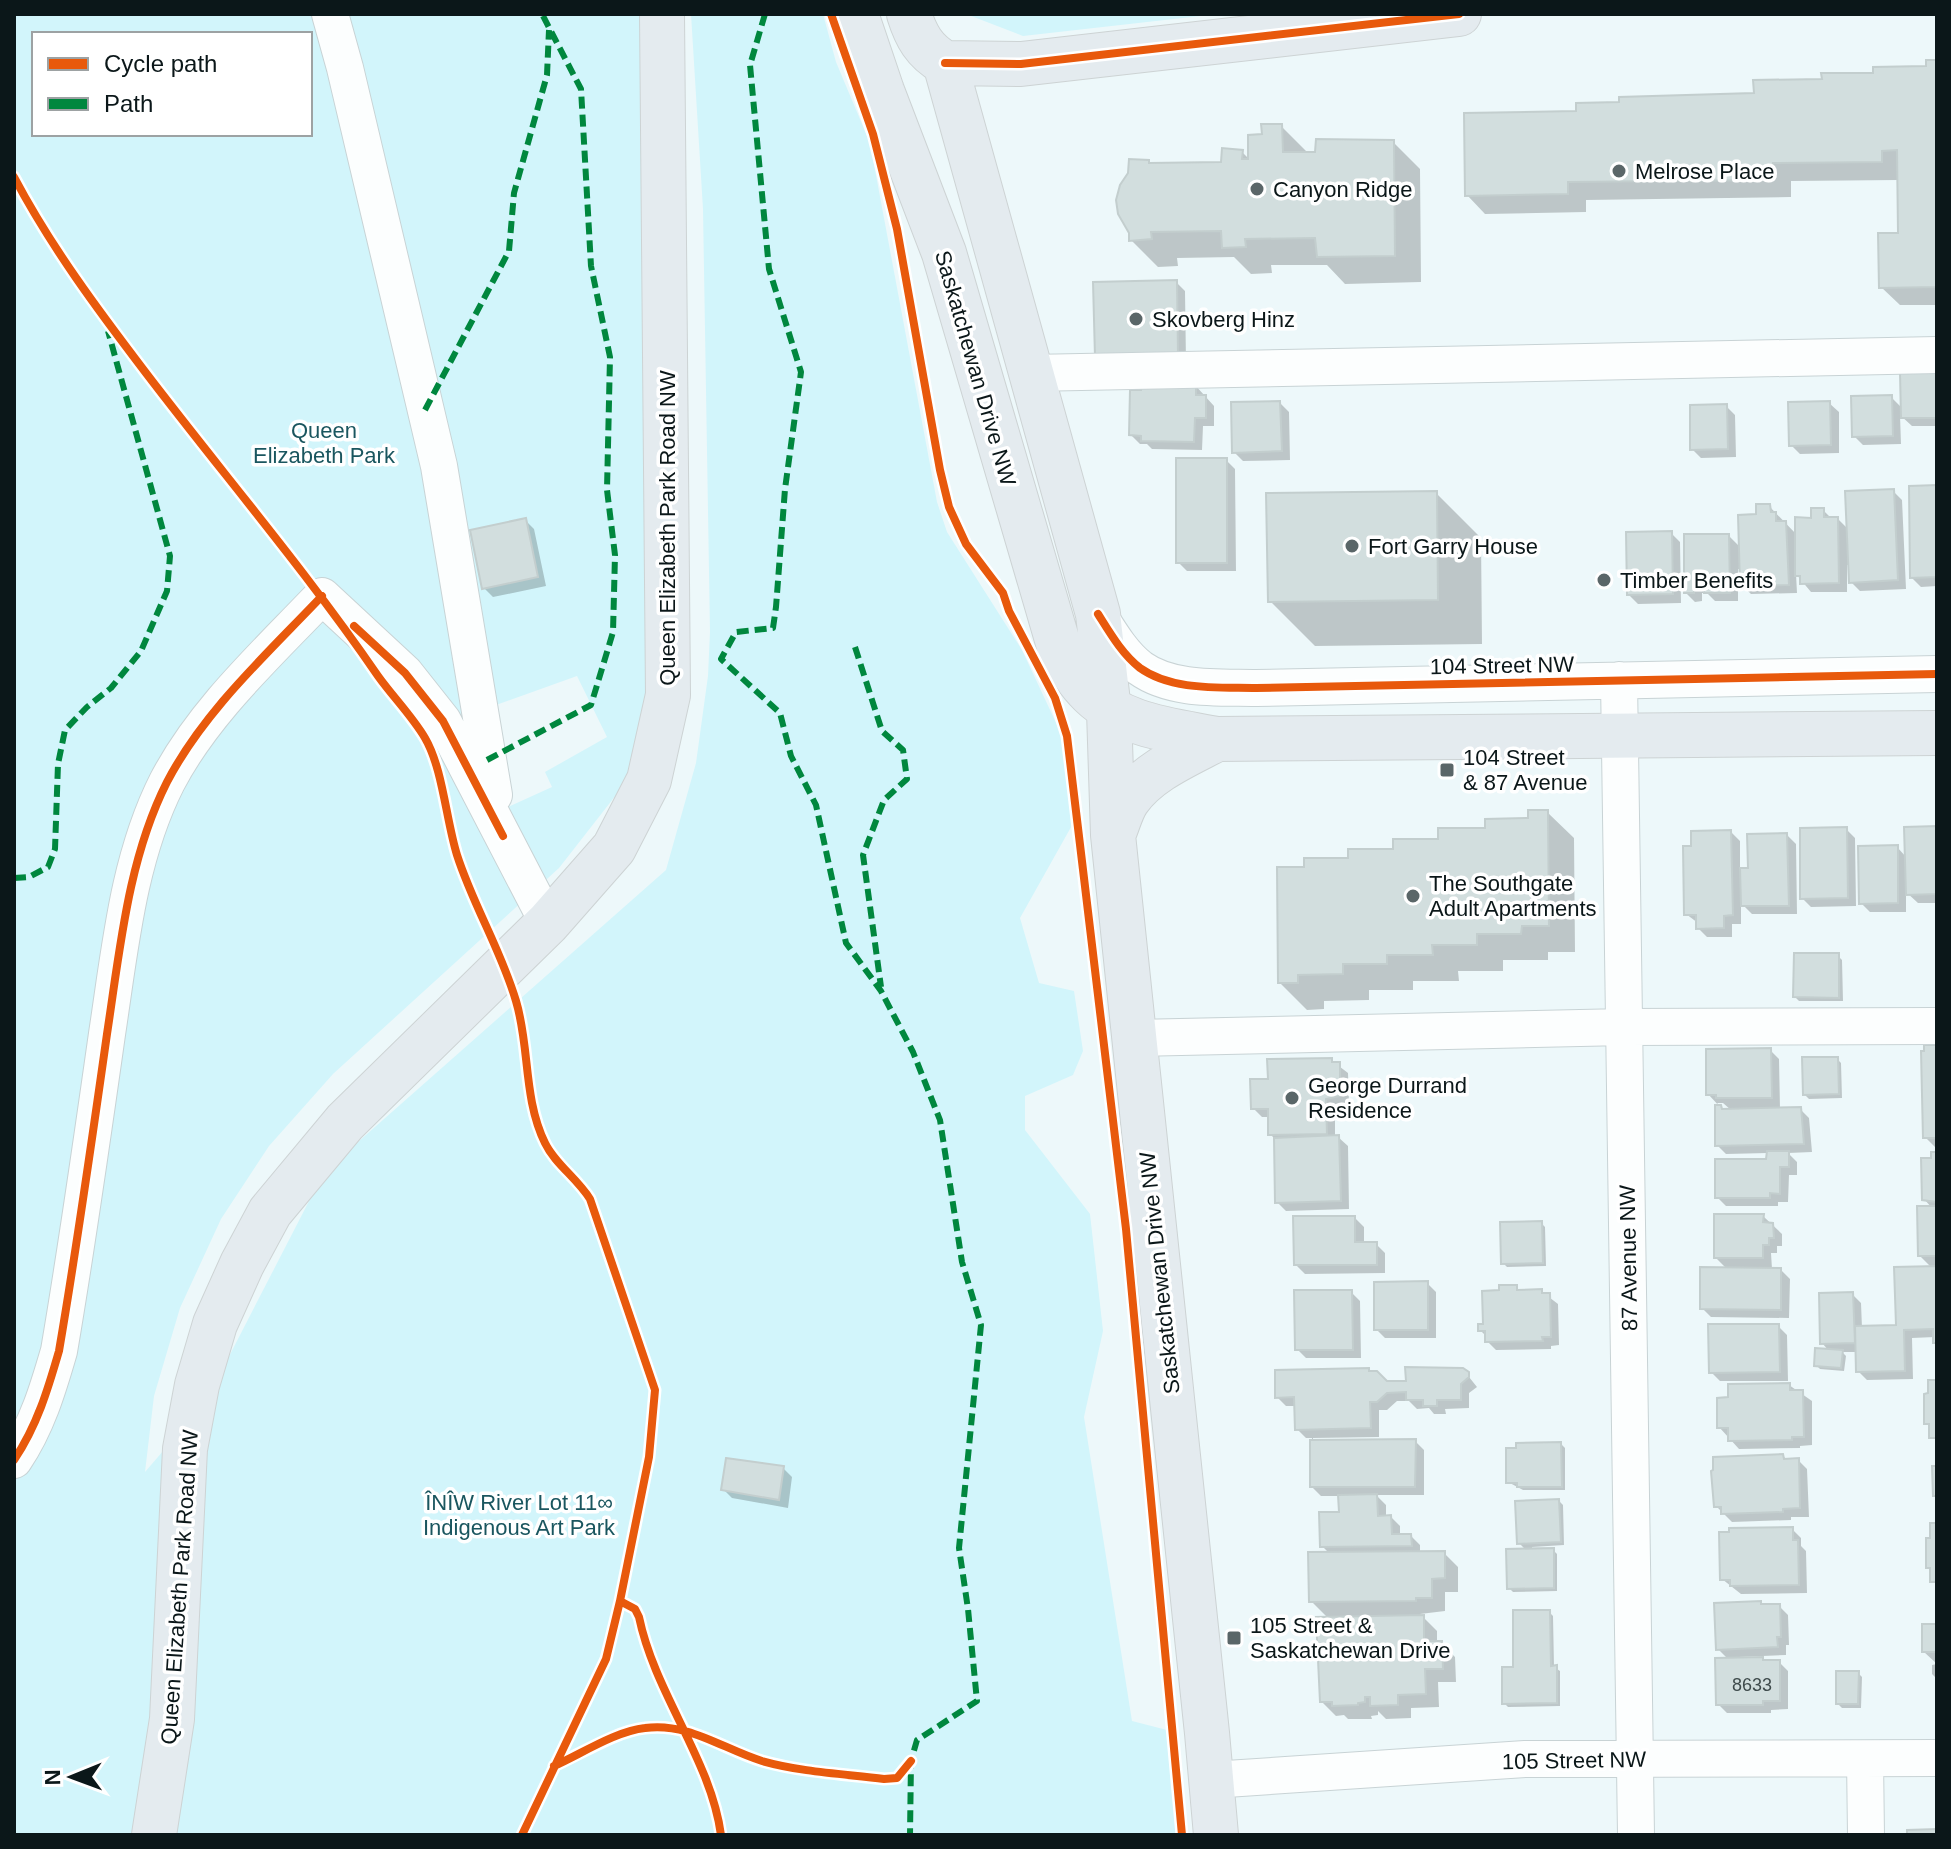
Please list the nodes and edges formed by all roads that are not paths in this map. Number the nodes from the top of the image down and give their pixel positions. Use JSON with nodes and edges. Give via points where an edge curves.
{"nodes":[{"id":1,"x":330,"y":14,"type":"edge"},
{"id":2,"x":662,"y":14,"type":"edge"},
{"id":3,"x":856,"y":14,"type":"edge"},
{"id":4,"x":909,"y":14,"type":"edge"},
{"id":5,"x":1459,"y":14,"type":"edge"},
{"id":6,"x":945,"y":63,"type":"junction"},
{"id":7,"x":944,"y":253,"type":"junction"},
{"id":8,"x":1937,"y":355,"type":"edge"},
{"id":9,"x":1030,"y":373,"type":"junction"},
{"id":10,"x":1098,"y":614,"type":"junction"},
{"id":11,"x":1937,"y":674,"type":"edge"},
{"id":12,"x":1619,"y":680,"type":"junction"},
{"id":13,"x":1109,"y":711,"type":"junction"},
{"id":14,"x":1937,"y":733,"type":"edge"},
{"id":15,"x":1620,"y":737,"type":"junction"},
{"id":16,"x":1217,"y":739,"type":"junction"},
{"id":17,"x":1113,"y":835,"type":"junction"},
{"id":18,"x":503,"y":836,"type":"junction"},
{"id":19,"x":548,"y":923,"type":"junction"},
{"id":20,"x":1937,"y":1026,"type":"edge"},
{"id":21,"x":1625,"y":1027,"type":"junction"},
{"id":22,"x":1135,"y":1038,"type":"junction"},
{"id":23,"x":14,"y":1460,"type":"edge"},
{"id":24,"x":1937,"y":1758,"type":"edge"},
{"id":25,"x":1635,"y":1759,"type":"junction"},
{"id":26,"x":1865,"y":1759,"type":"junction"},
{"id":27,"x":1211,"y":1780,"type":"junction"},
{"id":28,"x":154,"y":1835,"type":"edge"},
{"id":29,"x":1216,"y":1835,"type":"edge"},
{"id":30,"x":1636,"y":1835,"type":"edge"},
{"id":31,"x":1866,"y":1835,"type":"edge"}],
"edges":[{"from":1,"to":18,"type":"street","via":[[439,466]]},
{"from":2,"to":19,"type":"main road","name":"Queen Elizabeth Park Road NW","via":[[668,695],[649,780],[614,848]]},
{"from":3,"to":7,"type":"main road","name":"Saskatchewan Drive NW"},
{"from":4,"to":6,"type":"main road","via":[[930,55]]},
{"from":5,"to":6,"type":"main road","via":[[1021,64]]},
{"from":6,"to":7,"type":"main road","via":[[934,154]]},
{"from":6,"to":9,"type":"main road","name":"Saskatchewan Drive NW"},
{"from":7,"to":13,"type":"main road","name":"Saskatchewan Drive NW","via":[[1061,653],[1085,689]]},
{"from":8,"to":9,"type":"street"},
{"from":9,"to":10,"type":"main road","name":"Saskatchewan Drive NW"},
{"from":10,"to":12,"type":"street","name":"104 Street NW","via":[[1141,668],[1194,686]]},
{"from":10,"to":13,"type":"main road","name":"Saskatchewan Drive NW"},
{"from":11,"to":12,"type":"street","name":"104 Street NW"},
{"from":12,"to":15,"type":"street","name":"87 Avenue NW"},
{"from":13,"to":16,"type":"main road","via":[[1142,724]]},
{"from":13,"to":17,"type":"main road","name":"Saskatchewan Drive NW"},
{"from":14,"to":15,"type":"main road"},
{"from":15,"to":16,"type":"main road"},
{"from":15,"to":21,"type":"street","name":"87 Avenue NW"},
{"from":16,"to":17,"type":"main road","via":[[1146,782],[1128,800]]},
{"from":17,"to":22,"type":"main road","name":"Saskatchewan Drive NW"},
{"from":18,"to":19,"type":"street"},
{"from":18,"to":23,"type":"street","via":[[443,721],[405,673],[322,596],[208,720],[166,784],[133,877],[59,1351],[37,1418]]},
{"from":19,"to":28,"type":"main road","name":"Queen Elizabeth Park Road NW","via":[[326,1144],[270,1212],[215,1324],[185,1449],[172,1719]]},
{"from":20,"to":21,"type":"street"},
{"from":21,"to":22,"type":"street"},
{"from":21,"to":25,"type":"street","name":"87 Avenue NW"},
{"from":22,"to":27,"type":"main road","name":"Saskatchewan Drive NW"},
{"from":24,"to":26,"type":"street","name":"105 Street NW"},
{"from":25,"to":26,"type":"street","name":"105 Street NW"},
{"from":25,"to":27,"type":"street","name":"105 Street NW","via":[[1525,1759]]},
{"from":25,"to":30,"type":"street","name":"87 Avenue NW"},
{"from":26,"to":31,"type":"street"},
{"from":27,"to":29,"type":"main road","name":"Saskatchewan Drive NW"}]}
